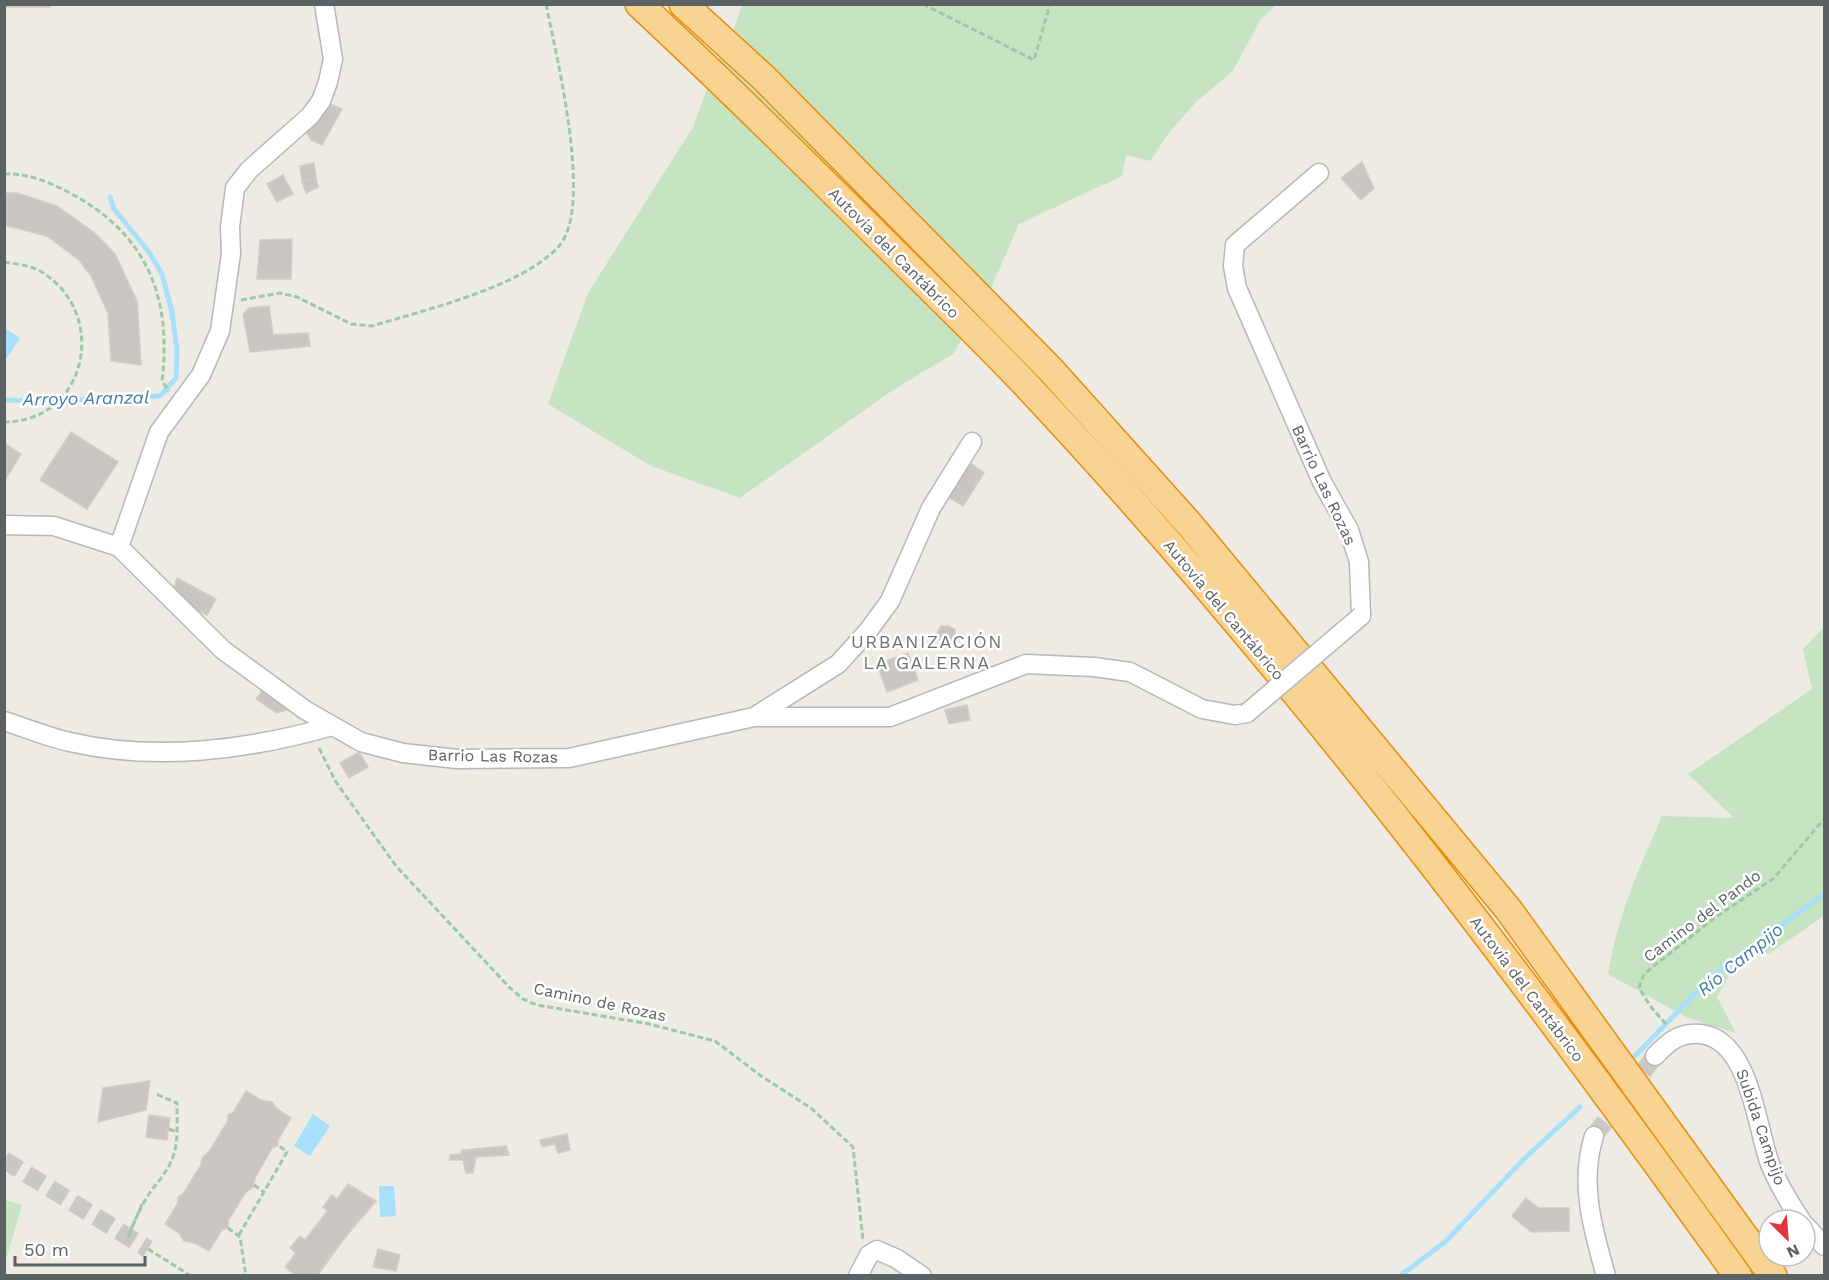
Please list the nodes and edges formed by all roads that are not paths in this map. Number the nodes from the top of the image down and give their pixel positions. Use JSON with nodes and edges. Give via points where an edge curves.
{"nodes":[{"id":1,"x":324,"y":4,"type":"edge"},
{"id":2,"x":639,"y":4,"type":"edge"},
{"id":3,"x":683,"y":4,"type":"edge"},
{"id":4,"x":1319,"y":173,"type":"dead end"},
{"id":5,"x":972,"y":442,"type":"dead end"},
{"id":6,"x":4,"y":525,"type":"edge"},
{"id":7,"x":120,"y":548,"type":"junction"},
{"id":8,"x":754,"y":717,"type":"junction"},
{"id":9,"x":4,"y":720,"type":"edge"},
{"id":10,"x":332,"y":726,"type":"junction"},
{"id":11,"x":1655,"y":1056,"type":"tunnel mouth"},
{"id":12,"x":1594,"y":1136,"type":"tunnel mouth"},
{"id":13,"x":1793,"y":1208,"type":"edge"},
{"id":14,"x":858,"y":1275,"type":"edge"},
{"id":15,"x":922,"y":1275,"type":"edge"},
{"id":16,"x":1606,"y":1275,"type":"edge"},
{"id":17,"x":1738,"y":1275,"type":"edge"},
{"id":18,"x":1773,"y":1275,"type":"edge"}],
"edges":[{"from":1,"to":7,"type":"street","via":[[333,59],[321,101],[235,188],[220,332],[201,375],[159,432]]},
{"from":2,"to":17,"type":"highway","name":"Autovía del Cantábrico","via":[[737,95],[1022,380],[1168,543],[1396,819],[1637,1134]]},
{"from":3,"to":18,"type":"highway","name":"Autovía del Cantábrico","via":[[764,78],[1051,370],[1190,525],[1508,909]]},
{"from":4,"to":8,"type":"street","name":"Barrio Las Rozas","bridge":true,"via":[[1235,245],[1233,266],[1237,288],[1268,363],[1322,482],[1349,530],[1359,562],[1361,616],[1247,713],[1235,715],[1202,709],[1130,672],[1026,664],[890,717]]},
{"from":5,"to":8,"type":"street","name":"Barrio Las Rozas","via":[[931,508],[890,601],[868,631],[838,664]]},
{"from":6,"to":7,"type":"street","via":[[54,526]]},
{"from":7,"to":10,"type":"street","name":"Barrio Las Rozas","via":[[224,650]]},
{"from":8,"to":10,"type":"street","name":"Barrio Las Rozas","via":[[600,753],[513,760],[403,753],[361,742]]},
{"from":9,"to":10,"type":"street","via":[[51,737],[162,752],[225,747]]},
{"from":11,"to":13,"type":"street","name":"Subida Campijo","via":[[1687,1032],[1724,1042],[1737,1059],[1770,1164]]},
{"from":12,"to":16,"type":"street","via":[[1588,1156],[1588,1196]]},
{"from":14,"to":15,"type":"street","via":[[869,1255],[877,1250]]}]}
